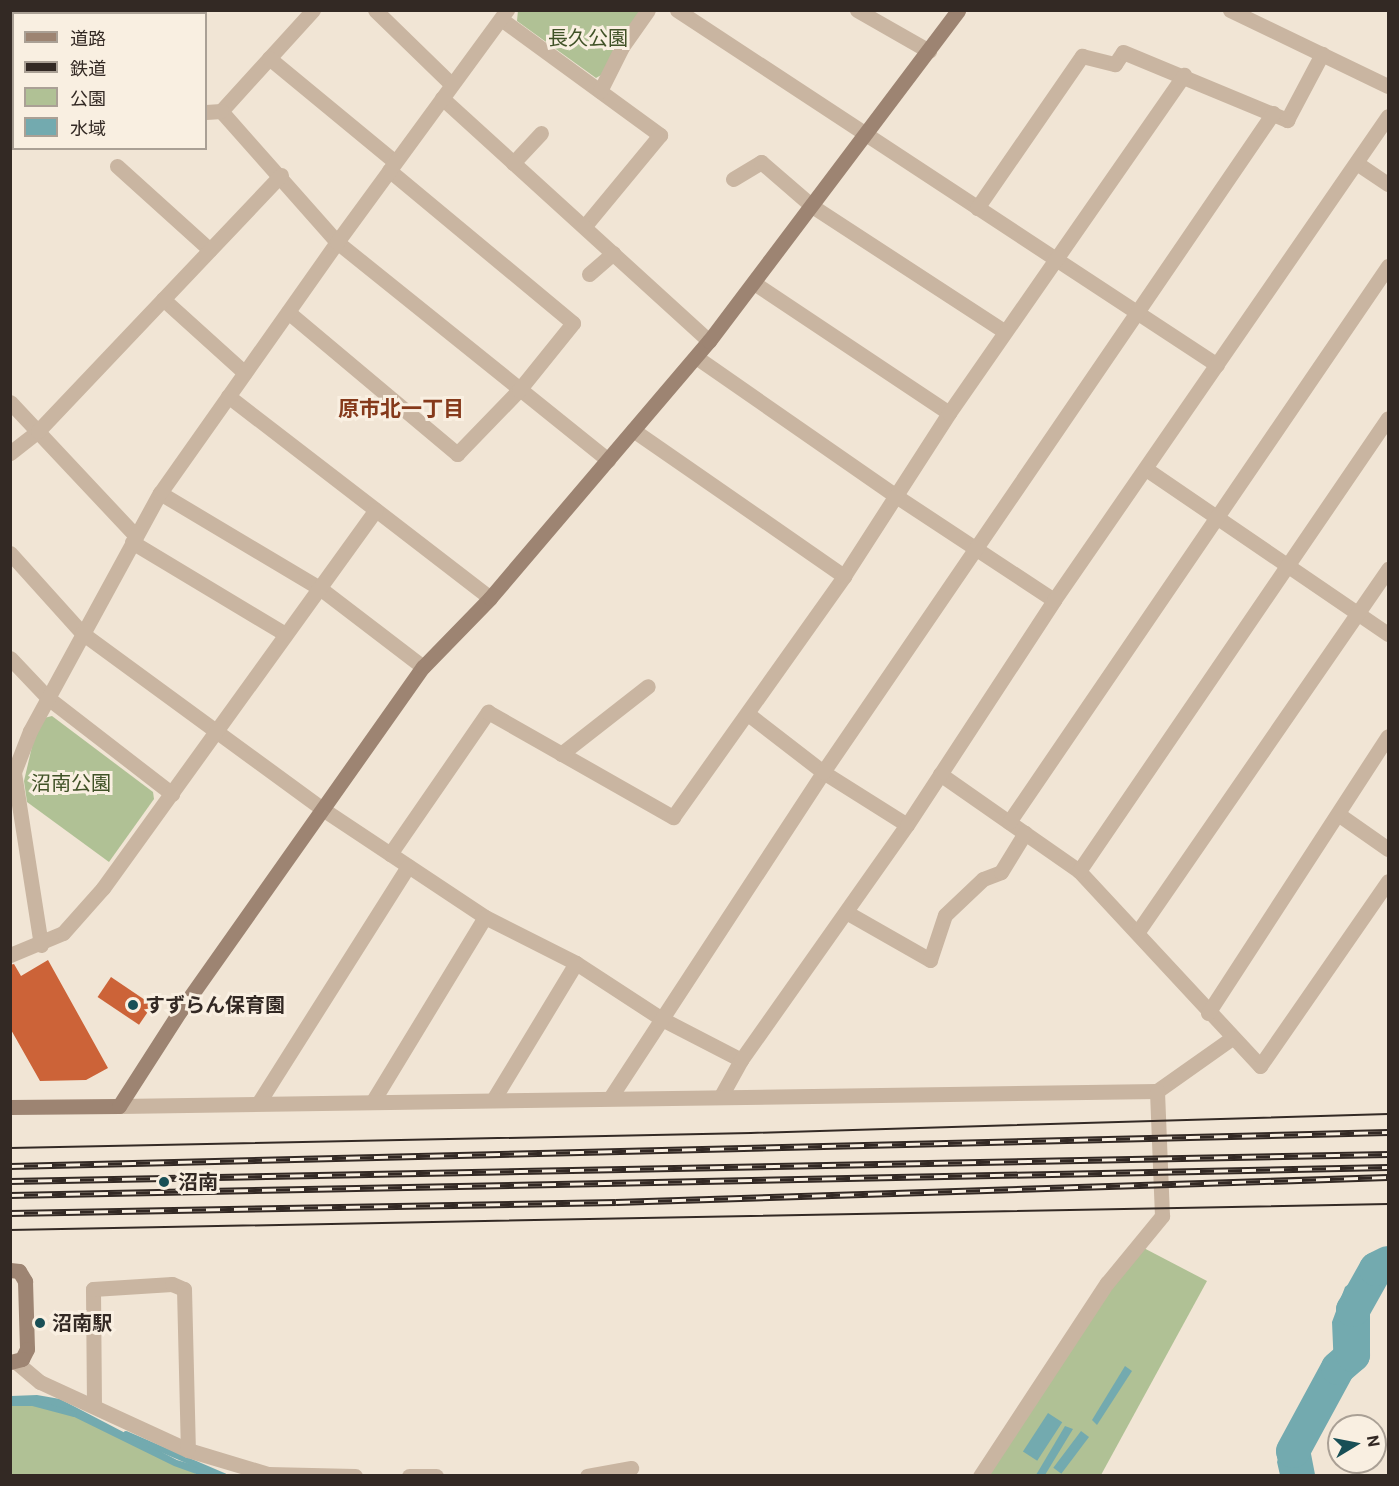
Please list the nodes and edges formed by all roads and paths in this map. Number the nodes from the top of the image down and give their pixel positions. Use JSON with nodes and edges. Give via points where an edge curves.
{"nodes":[{"id":1,"x":313,"y":10,"type":"edge"},
{"id":2,"x":375,"y":10,"type":"edge"},
{"id":3,"x":648,"y":10,"type":"edge"},
{"id":4,"x":677,"y":10,"type":"edge"},
{"id":5,"x":857,"y":10,"type":"edge"},
{"id":6,"x":958,"y":10,"type":"edge"},
{"id":7,"x":1230,"y":10,"type":"edge"},
{"id":8,"x":504,"y":15,"type":"edge"},
{"id":9,"x":929,"y":51,"type":"junction"},
{"id":10,"x":1322,"y":54,"type":"junction"},
{"id":11,"x":269,"y":58,"type":"junction"},
{"id":12,"x":1184,"y":75,"type":"junction"},
{"id":13,"x":451,"y":84,"type":"junction"},
{"id":14,"x":1389,"y":86,"type":"edge"},
{"id":15,"x":600,"y":91,"type":"junction"},
{"id":16,"x":442,"y":98,"type":"junction"},
{"id":17,"x":221,"y":111,"type":"junction"},
{"id":18,"x":207,"y":112,"type":"edge"},
{"id":19,"x":1273,"y":113,"type":"junction"},
{"id":20,"x":1389,"y":116,"type":"edge"},
{"id":21,"x":541,"y":133,"type":"dead end"},
{"id":22,"x":867,"y":135,"type":"junction"},
{"id":23,"x":513,"y":163,"type":"junction"},
{"id":24,"x":1358,"y":164,"type":"junction"},
{"id":25,"x":117,"y":166,"type":"dead end"},
{"id":26,"x":392,"y":166,"type":"junction"},
{"id":27,"x":281,"y":175,"type":"junction"},
{"id":28,"x":733,"y":178,"type":"dead end"},
{"id":29,"x":1389,"y":184,"type":"edge"},
{"id":30,"x":812,"y":206,"type":"junction"},
{"id":31,"x":977,"y":208,"type":"junction"},
{"id":32,"x":584,"y":228,"type":"junction"},
{"id":33,"x":337,"y":242,"type":"junction"},
{"id":34,"x":210,"y":250,"type":"junction"},
{"id":35,"x":613,"y":253,"type":"junction"},
{"id":36,"x":1055,"y":258,"type":"junction"},
{"id":37,"x":1389,"y":266,"type":"edge"},
{"id":38,"x":589,"y":274,"type":"dead end"},
{"id":39,"x":754,"y":283,"type":"junction"},
{"id":40,"x":163,"y":299,"type":"junction"},
{"id":41,"x":288,"y":312,"type":"junction"},
{"id":42,"x":1137,"y":314,"type":"junction"},
{"id":43,"x":1004,"y":331,"type":"junction"},
{"id":44,"x":709,"y":341,"type":"junction"},
{"id":45,"x":696,"y":357,"type":"junction"},
{"id":46,"x":1217,"y":365,"type":"junction"},
{"id":47,"x":245,"y":373,"type":"junction"},
{"id":48,"x":519,"y":390,"type":"junction"},
{"id":49,"x":228,"y":396,"type":"junction"},
{"id":50,"x":10,"y":402,"type":"edge"},
{"id":51,"x":949,"y":413,"type":"junction"},
{"id":52,"x":1389,"y":418,"type":"edge"},
{"id":53,"x":633,"y":430,"type":"junction"},
{"id":54,"x":38,"y":431,"type":"junction"},
{"id":55,"x":10,"y":453,"type":"edge"},
{"id":56,"x":608,"y":460,"type":"junction"},
{"id":57,"x":1146,"y":469,"type":"junction"},
{"id":58,"x":160,"y":492,"type":"junction"},
{"id":59,"x":896,"y":496,"type":"junction"},
{"id":60,"x":376,"y":510,"type":"junction"},
{"id":61,"x":1218,"y":518,"type":"junction"},
{"id":62,"x":134,"y":539,"type":"junction"},
{"id":63,"x":975,"y":550,"type":"junction"},
{"id":64,"x":10,"y":553,"type":"edge"},
{"id":65,"x":1286,"y":564,"type":"junction"},
{"id":66,"x":1389,"y":569,"type":"edge"},
{"id":67,"x":844,"y":576,"type":"junction"},
{"id":68,"x":321,"y":589,"type":"junction"},
{"id":69,"x":490,"y":598,"type":"junction"},
{"id":70,"x":1054,"y":600,"type":"junction"},
{"id":71,"x":1358,"y":614,"type":"junction"},
{"id":72,"x":82,"y":633,"type":"junction"},
{"id":73,"x":285,"y":634,"type":"junction"},
{"id":74,"x":1389,"y":634,"type":"edge"},
{"id":75,"x":10,"y":658,"type":"edge"},
{"id":76,"x":423,"y":667,"type":"junction"},
{"id":77,"x":648,"y":686,"type":"dead end"},
{"id":78,"x":48,"y":698,"type":"junction"},
{"id":79,"x":748,"y":714,"type":"junction"},
{"id":80,"x":216,"y":733,"type":"junction"},
{"id":81,"x":1389,"y":736,"type":"edge"},
{"id":82,"x":561,"y":754,"type":"junction"},
{"id":83,"x":14,"y":761,"type":"edge"},
{"id":84,"x":823,"y":772,"type":"junction"},
{"id":85,"x":940,"y":774,"type":"junction"},
{"id":86,"x":172,"y":794,"type":"junction"},
{"id":87,"x":321,"y":808,"type":"junction"},
{"id":88,"x":1338,"y":814,"type":"junction"},
{"id":89,"x":1009,"y":822,"type":"junction"},
{"id":90,"x":907,"y":825,"type":"junction"},
{"id":91,"x":1025,"y":833,"type":"junction"},
{"id":92,"x":1389,"y":849,"type":"edge"},
{"id":93,"x":390,"y":854,"type":"junction"},
{"id":94,"x":408,"y":866,"type":"junction"},
{"id":95,"x":1079,"y":871,"type":"junction"},
{"id":96,"x":1389,"y":881,"type":"edge"},
{"id":97,"x":846,"y":912,"type":"junction"},
{"id":98,"x":485,"y":917,"type":"junction"},
{"id":99,"x":1139,"y":930,"type":"junction"},
{"id":100,"x":40,"y":945,"type":"junction"},
{"id":101,"x":10,"y":955,"type":"edge"},
{"id":102,"x":576,"y":963,"type":"junction"},
{"id":103,"x":1208,"y":1013,"type":"junction"},
{"id":104,"x":662,"y":1019,"type":"junction"},
{"id":105,"x":1232,"y":1038,"type":"junction"},
{"id":106,"x":741,"y":1060,"type":"junction"},
{"id":107,"x":1157,"y":1091,"type":"junction"},
{"id":108,"x":721,"y":1096,"type":"junction"},
{"id":109,"x":610,"y":1098,"type":"junction"},
{"id":110,"x":493,"y":1100,"type":"junction"},
{"id":111,"x":373,"y":1101,"type":"junction"},
{"id":112,"x":259,"y":1102,"type":"junction"},
{"id":113,"x":119,"y":1106,"type":"junction"},
{"id":114,"x":10,"y":1107,"type":"edge"},
{"id":115,"x":10,"y":1270,"type":"edge"},
{"id":116,"x":13,"y":1362,"type":"edge"},
{"id":117,"x":94,"y":1406,"type":"junction"},
{"id":118,"x":188,"y":1450,"type":"junction"},
{"id":119,"x":631,"y":1468,"type":"dead end"},
{"id":120,"x":355,"y":1476,"type":"edge"},
{"id":121,"x":409,"y":1476,"type":"edge"},
{"id":122,"x":436,"y":1476,"type":"edge"},
{"id":123,"x":587,"y":1476,"type":"edge"},
{"id":124,"x":980,"y":1476,"type":"edge"}],
"edges":[{"from":1,"to":11,"type":"street"},
{"from":2,"to":13,"type":"street"},
{"from":3,"to":15,"type":"street","via":[[622,47]]},
{"from":4,"to":22,"type":"street"},
{"from":5,"to":9,"type":"street"},
{"from":6,"to":9,"type":"street"},
{"from":7,"to":10,"type":"street"},
{"from":8,"to":13,"type":"street"},
{"from":8,"to":15,"type":"street"},
{"from":9,"to":22,"type":"street"},
{"from":10,"to":14,"type":"street"},
{"from":10,"to":19,"type":"street","via":[[1287,120]]},
{"from":11,"to":17,"type":"street"},
{"from":11,"to":26,"type":"street"},
{"from":12,"to":19,"type":"street"},
{"from":12,"to":31,"type":"street","via":[[1123,52],[1115,64],[1082,56]]},
{"from":12,"to":36,"type":"street"},
{"from":13,"to":16,"type":"street"},
{"from":15,"to":32,"type":"street","via":[[660,135]]},
{"from":16,"to":23,"type":"street"},
{"from":16,"to":26,"type":"street"},
{"from":17,"to":18,"type":"street"},
{"from":17,"to":27,"type":"street"},
{"from":19,"to":42,"type":"street"},
{"from":20,"to":24,"type":"street"},
{"from":21,"to":23,"type":"street"},
{"from":22,"to":30,"type":"street"},
{"from":22,"to":31,"type":"street"},
{"from":23,"to":32,"type":"street"},
{"from":24,"to":29,"type":"street"},
{"from":24,"to":46,"type":"street"},
{"from":25,"to":34,"type":"street"},
{"from":26,"to":33,"type":"street"},
{"from":26,"to":48,"type":"street","via":[[573,323]]},
{"from":27,"to":33,"type":"street"},
{"from":27,"to":34,"type":"street"},
{"from":28,"to":30,"type":"street","via":[[761,162]]},
{"from":30,"to":39,"type":"street"},
{"from":30,"to":43,"type":"street"},
{"from":31,"to":36,"type":"street"},
{"from":32,"to":35,"type":"street"},
{"from":33,"to":41,"type":"street"},
{"from":33,"to":48,"type":"street"},
{"from":34,"to":40,"type":"street"},
{"from":35,"to":38,"type":"street"},
{"from":35,"to":44,"type":"street"},
{"from":36,"to":42,"type":"street"},
{"from":36,"to":43,"type":"street"},
{"from":37,"to":61,"type":"street"},
{"from":39,"to":44,"type":"street"},
{"from":39,"to":51,"type":"street"},
{"from":40,"to":47,"type":"street"},
{"from":40,"to":54,"type":"street"},
{"from":41,"to":47,"type":"street"},
{"from":41,"to":48,"type":"street","via":[[458,454]]},
{"from":42,"to":46,"type":"street"},
{"from":42,"to":63,"type":"street"},
{"from":43,"to":51,"type":"street"},
{"from":44,"to":45,"type":"street"},
{"from":45,"to":53,"type":"street"},
{"from":45,"to":59,"type":"street"},
{"from":46,"to":57,"type":"street"},
{"from":47,"to":49,"type":"street"},
{"from":48,"to":56,"type":"street"},
{"from":49,"to":58,"type":"street"},
{"from":49,"to":60,"type":"street"},
{"from":50,"to":54,"type":"street"},
{"from":51,"to":59,"type":"street"},
{"from":52,"to":65,"type":"street"},
{"from":53,"to":56,"type":"street"},
{"from":53,"to":67,"type":"street"},
{"from":54,"to":55,"type":"street"},
{"from":54,"to":62,"type":"street"},
{"from":56,"to":69,"type":"street"},
{"from":57,"to":61,"type":"street"},
{"from":57,"to":70,"type":"street"},
{"from":58,"to":62,"type":"street"},
{"from":58,"to":68,"type":"street"},
{"from":59,"to":63,"type":"street"},
{"from":59,"to":67,"type":"street"},
{"from":60,"to":68,"type":"street"},
{"from":60,"to":69,"type":"street"},
{"from":61,"to":65,"type":"street"},
{"from":61,"to":89,"type":"street"},
{"from":62,"to":72,"type":"street"},
{"from":62,"to":73,"type":"street"},
{"from":63,"to":70,"type":"street"},
{"from":63,"to":84,"type":"street"},
{"from":64,"to":72,"type":"street"},
{"from":65,"to":71,"type":"street"},
{"from":65,"to":95,"type":"street"},
{"from":66,"to":71,"type":"street"},
{"from":67,"to":79,"type":"street"},
{"from":68,"to":73,"type":"street"},
{"from":68,"to":76,"type":"street"},
{"from":69,"to":76,"type":"street"},
{"from":70,"to":85,"type":"street"},
{"from":71,"to":74,"type":"street"},
{"from":71,"to":99,"type":"street"},
{"from":72,"to":78,"type":"street"},
{"from":72,"to":80,"type":"street"},
{"from":73,"to":80,"type":"street"},
{"from":75,"to":78,"type":"street"},
{"from":76,"to":87,"type":"street"},
{"from":77,"to":82,"type":"street"},
{"from":78,"to":83,"type":"street"},
{"from":78,"to":86,"type":"street"},
{"from":79,"to":82,"type":"street","via":[[673,817]]},
{"from":79,"to":84,"type":"street"},
{"from":80,"to":86,"type":"street"},
{"from":80,"to":87,"type":"street"},
{"from":81,"to":88,"type":"street"},
{"from":82,"to":93,"type":"street","via":[[488,712]]},
{"from":83,"to":100,"type":"street","via":[[16,800]]},
{"from":84,"to":90,"type":"street"},
{"from":84,"to":104,"type":"street"},
{"from":85,"to":89,"type":"street"},
{"from":85,"to":90,"type":"street"},
{"from":86,"to":100,"type":"street","via":[[103,888],[63,933]]},
{"from":87,"to":93,"type":"street"},
{"from":87,"to":113,"type":"street"},
{"from":88,"to":92,"type":"street"},
{"from":88,"to":103,"type":"street"},
{"from":89,"to":91,"type":"street"},
{"from":90,"to":97,"type":"street"},
{"from":91,"to":95,"type":"street"},
{"from":91,"to":97,"type":"street","via":[[1001,872],[983,879],[945,915],[930,960]]},
{"from":93,"to":94,"type":"street"},
{"from":94,"to":98,"type":"street"},
{"from":94,"to":112,"type":"street"},
{"from":95,"to":99,"type":"street"},
{"from":96,"to":105,"type":"street","via":[[1260,1066]]},
{"from":97,"to":106,"type":"street"},
{"from":98,"to":102,"type":"street"},
{"from":98,"to":111,"type":"street"},
{"from":99,"to":103,"type":"street"},
{"from":100,"to":101,"type":"street"},
{"from":102,"to":104,"type":"street"},
{"from":102,"to":110,"type":"street"},
{"from":103,"to":105,"type":"street"},
{"from":104,"to":106,"type":"street"},
{"from":104,"to":109,"type":"street"},
{"from":105,"to":107,"type":"street"},
{"from":106,"to":108,"type":"street"},
{"from":107,"to":108,"type":"street"},
{"from":107,"to":124,"type":"street","via":[[1162,1216],[1107,1283]]},
{"from":108,"to":109,"type":"street"},
{"from":109,"to":110,"type":"street"},
{"from":110,"to":111,"type":"street"},
{"from":111,"to":112,"type":"street"},
{"from":112,"to":113,"type":"street"},
{"from":113,"to":114,"type":"street"},
{"from":115,"to":116,"type":"street","via":[[19,1271],[25,1281],[27,1349]]},
{"from":116,"to":117,"type":"street","via":[[40,1382]]},
{"from":117,"to":118,"type":"street"},
{"from":117,"to":118,"type":"street","via":[[93,1289],[172,1284],[184,1289]]},
{"from":118,"to":120,"type":"street","via":[[268,1474]]},
{"from":119,"to":123,"type":"street"},
{"from":121,"to":122,"type":"street"}]}
